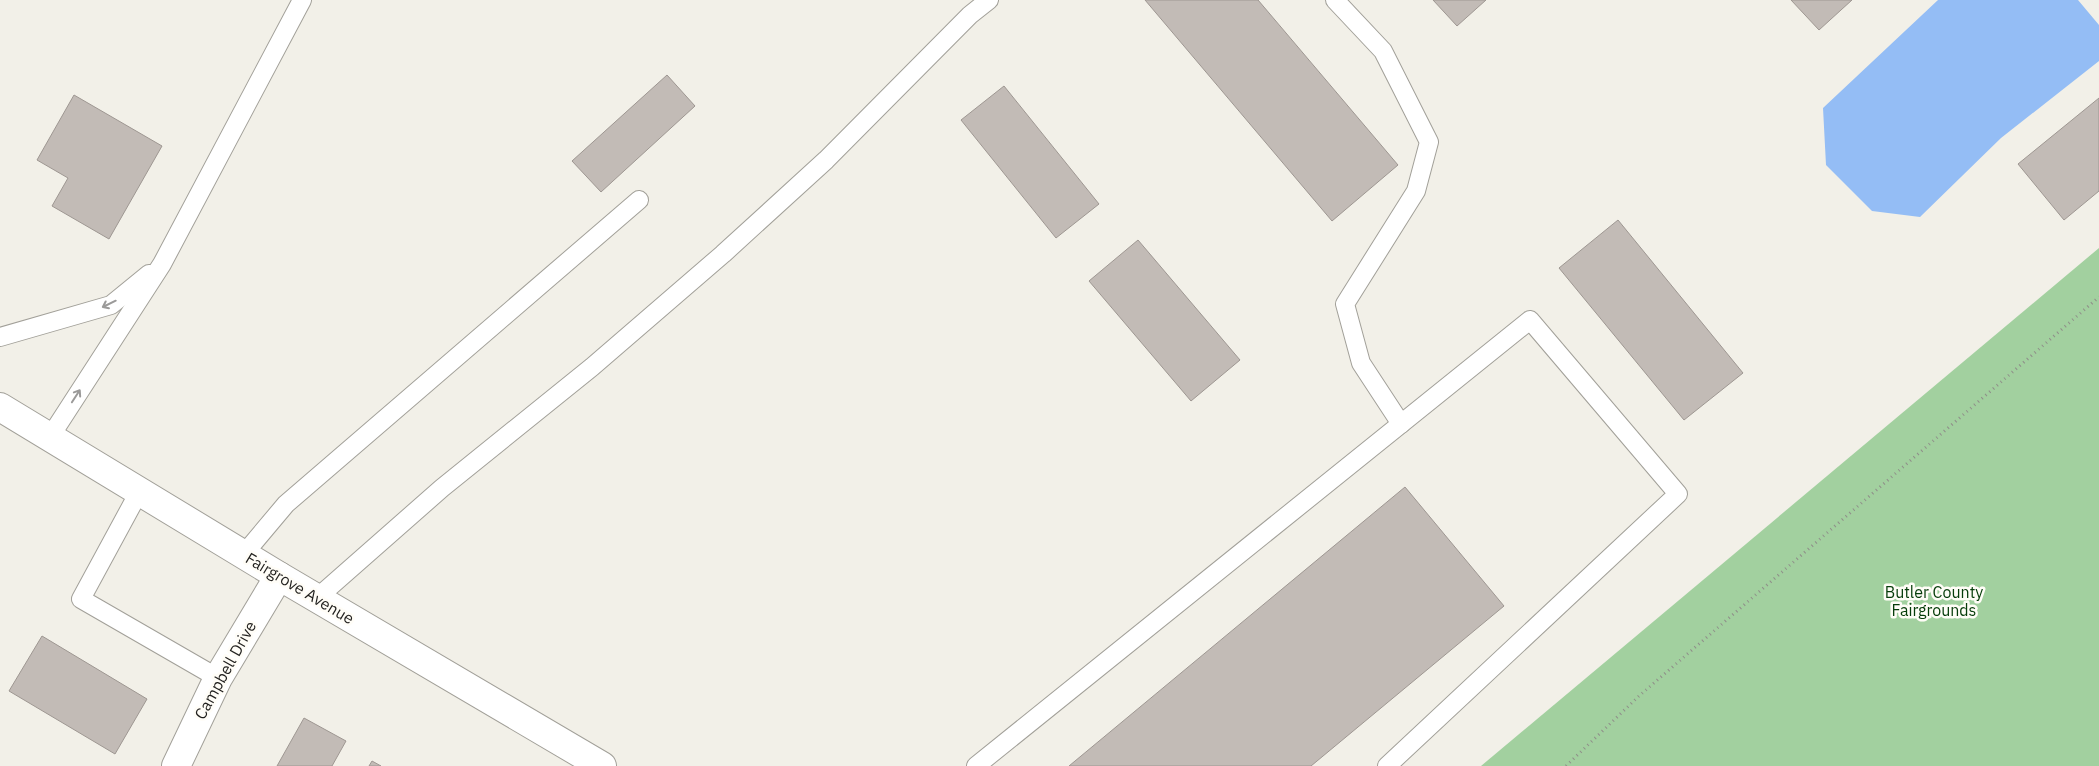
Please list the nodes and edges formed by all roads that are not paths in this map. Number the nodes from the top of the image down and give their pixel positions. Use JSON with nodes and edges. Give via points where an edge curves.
{"nodes":[{"id":1,"x":302,"y":0,"type":"edge"},
{"id":2,"x":989,"y":0,"type":"edge"},
{"id":3,"x":1335,"y":0,"type":"edge"},
{"id":4,"x":639,"y":200,"type":"dead end"},
{"id":5,"x":162,"y":264,"type":"junction"},
{"id":6,"x":0,"y":337,"type":"edge"},
{"id":7,"x":0,"y":407,"type":"edge"},
{"id":8,"x":1401,"y":424,"type":"junction"},
{"id":9,"x":50,"y":437,"type":"junction"},
{"id":10,"x":139,"y":492,"type":"junction"},
{"id":11,"x":244,"y":554,"type":"junction"},
{"id":12,"x":279,"y":576,"type":"junction"},
{"id":13,"x":317,"y":598,"type":"junction"},
{"id":14,"x":218,"y":678,"type":"junction"},
{"id":15,"x":176,"y":766,"type":"edge"},
{"id":16,"x":602,"y":766,"type":"edge"},
{"id":17,"x":976,"y":766,"type":"edge"},
{"id":18,"x":1387,"y":766,"type":"edge"}],
"edges":[{"from":1,"to":5,"type":"lane"},
{"from":2,"to":13,"type":"lane","via":[[970,15],[826,160],[723,254],[592,367],[442,488]]},
{"from":3,"to":8,"type":"lane","via":[[1383,51],[1429,142],[1416,191],[1345,304],[1361,362]]},
{"from":4,"to":11,"type":"lane","via":[[286,504]]},
{"from":5,"to":6,"type":"lane","one_way":true,"via":[[111,305]]},
{"from":9,"to":5,"type":"lane","one_way":true},
{"from":7,"to":9,"type":"main road","name":"Fairgrove Avenue"},
{"from":8,"to":17,"type":"lane"},
{"from":8,"to":18,"type":"lane","via":[[1530,320],[1678,494]]},
{"from":9,"to":10,"type":"main road","name":"Fairgrove Avenue"},
{"from":10,"to":11,"type":"main road","name":"Fairgrove Avenue"},
{"from":10,"to":14,"type":"lane","via":[[81,600]]},
{"from":11,"to":12,"type":"main road","name":"Fairgrove Avenue"},
{"from":12,"to":13,"type":"main road","name":"Fairgrove Avenue"},
{"from":12,"to":14,"type":"main road","name":"Campbell Drive"},
{"from":13,"to":16,"type":"main road","name":"Fairgrove Avenue"},
{"from":14,"to":15,"type":"main road","name":"Campbell Drive"}]}
